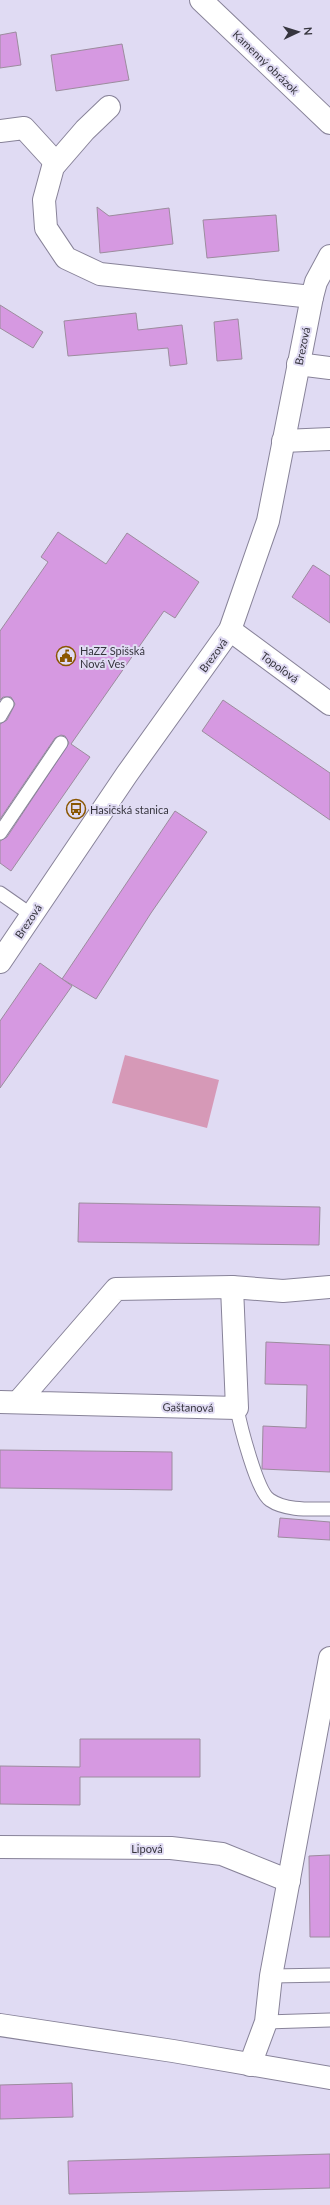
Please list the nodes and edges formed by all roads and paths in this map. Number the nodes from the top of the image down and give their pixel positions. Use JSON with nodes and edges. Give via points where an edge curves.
{"nodes":[{"id":1,"x":201,"y":0,"type":"edge"},
{"id":2,"x":109,"y":107,"type":"dead end"},
{"id":3,"x":330,"y":124,"type":"edge"},
{"id":4,"x":0,"y":131,"type":"edge"},
{"id":5,"x":56,"y":163,"type":"junction"},
{"id":6,"x":330,"y":256,"type":"edge"},
{"id":7,"x":312,"y":297,"type":"junction"},
{"id":8,"x":298,"y":364,"type":"junction"},
{"id":9,"x":330,"y":368,"type":"edge"},
{"id":10,"x":330,"y":439,"type":"edge"},
{"id":11,"x":282,"y":441,"type":"junction"},
{"id":12,"x":230,"y":630,"type":"junction"},
{"id":13,"x":8,"y":704,"type":"dead end"},
{"id":14,"x":330,"y":704,"type":"edge"},
{"id":15,"x":0,"y":716,"type":"edge"},
{"id":16,"x":61,"y":744,"type":"dead end"},
{"id":17,"x":0,"y":833,"type":"edge"},
{"id":18,"x":0,"y":894,"type":"edge"},
{"id":19,"x":32,"y":916,"type":"junction"},
{"id":20,"x":0,"y":962,"type":"edge"},
{"id":21,"x":232,"y":1287,"type":"junction"},
{"id":22,"x":330,"y":1288,"type":"edge"},
{"id":23,"x":9,"y":1402,"type":"edge"},
{"id":24,"x":237,"y":1408,"type":"junction"},
{"id":25,"x":330,"y":1510,"type":"edge"},
{"id":26,"x":330,"y":1658,"type":"edge"},
{"id":27,"x":0,"y":1847,"type":"edge"},
{"id":28,"x":289,"y":1881,"type":"junction"},
{"id":29,"x":330,"y":1975,"type":"edge"},
{"id":30,"x":271,"y":1976,"type":"junction"},
{"id":31,"x":330,"y":2020,"type":"edge"},
{"id":32,"x":266,"y":2022,"type":"junction"},
{"id":33,"x":0,"y":2025,"type":"edge"},
{"id":34,"x":250,"y":2065,"type":"junction"},
{"id":35,"x":330,"y":2078,"type":"edge"}],
"edges":[{"from":1,"to":3,"type":"street","name":"Kamenný obrázok"},
{"from":2,"to":5,"type":"street"},
{"from":4,"to":5,"type":"street","via":[[24,128]]},
{"from":5,"to":7,"type":"street","via":[[44,200],[46,228],[66,258],[100,274]]},
{"from":6,"to":7,"type":"street","name":"Brezová","via":[[316,282]]},
{"from":7,"to":8,"type":"street","name":"Brezová"},
{"from":8,"to":9,"type":"street"},
{"from":8,"to":11,"type":"street","name":"Brezová"},
{"from":10,"to":11,"type":"street"},
{"from":11,"to":12,"type":"street","name":"Brezová","via":[[268,521]]},
{"from":12,"to":14,"type":"street","name":"Topoľová"},
{"from":12,"to":19,"type":"street","name":"Brezová","via":[[119,786]]},
{"from":13,"to":15,"type":"lane"},
{"from":16,"to":17,"type":"lane"},
{"from":18,"to":19,"type":"lane"},
{"from":19,"to":20,"type":"street","name":"Brezová"},
{"from":21,"to":22,"type":"street","name":"Gaštanová","via":[[283,1291]]},
{"from":21,"to":23,"type":"street","name":"Gaštanová","via":[[116,1289]]},
{"from":21,"to":24,"type":"street"},
{"from":23,"to":24,"type":"street","name":"Gaštanová"},
{"from":24,"to":25,"type":"lane","via":[[241,1429],[262,1491],[268,1500],[279,1505]]},
{"from":26,"to":28,"type":"street"},
{"from":27,"to":28,"type":"street","name":"Lipová","via":[[171,1848],[222,1854]]},
{"from":28,"to":30,"type":"street"},
{"from":29,"to":30,"type":"lane"},
{"from":30,"to":32,"type":"street"},
{"from":31,"to":32,"type":"lane"},
{"from":32,"to":34,"type":"street"},
{"from":33,"to":34,"type":"street"},
{"from":34,"to":35,"type":"street"}]}
